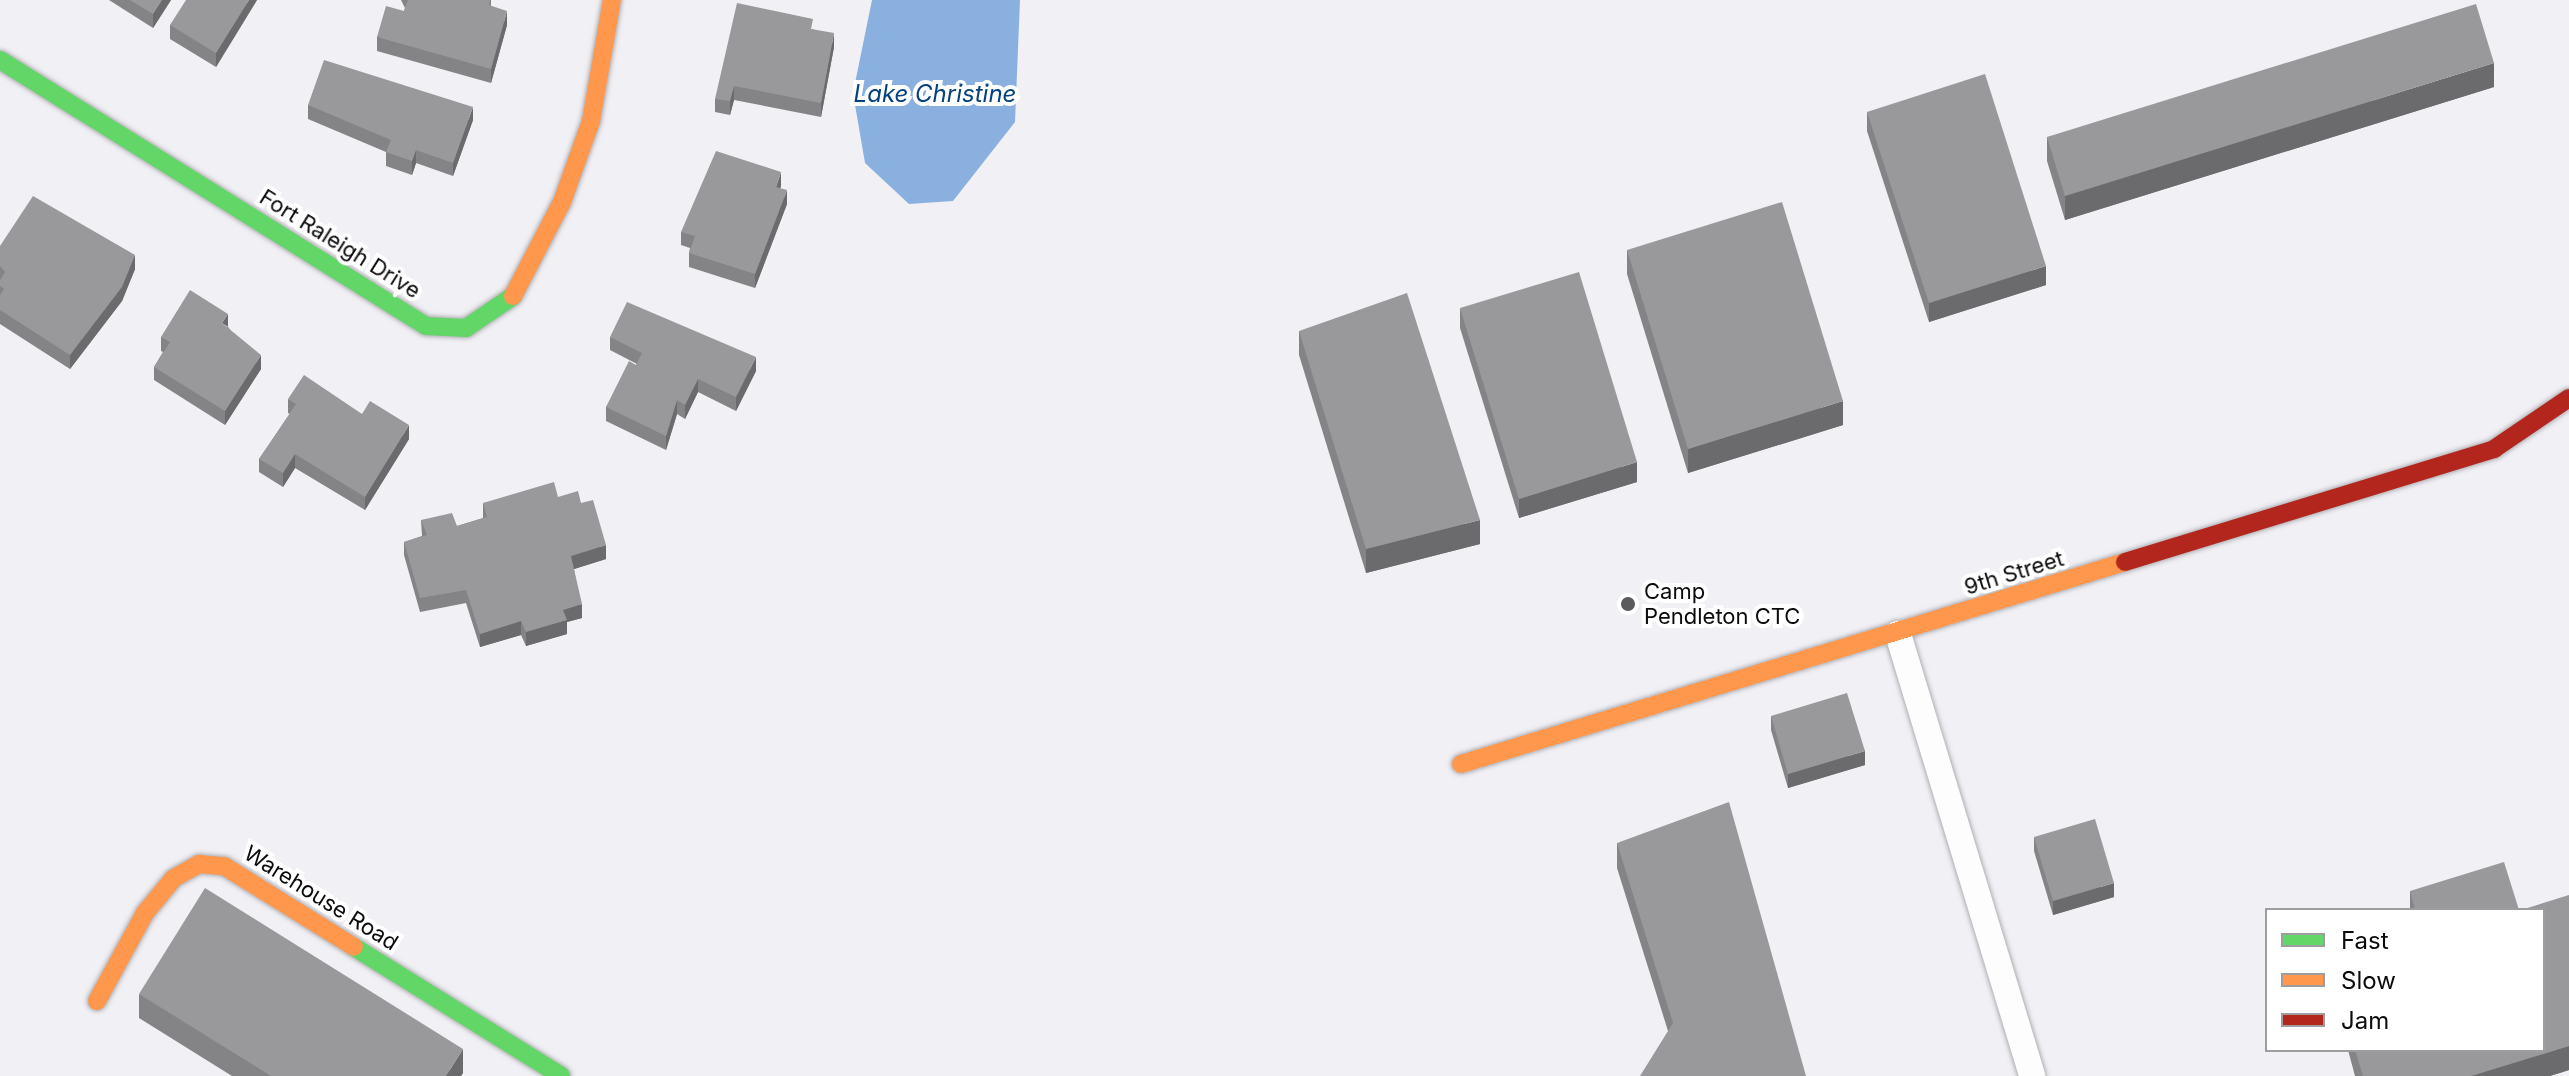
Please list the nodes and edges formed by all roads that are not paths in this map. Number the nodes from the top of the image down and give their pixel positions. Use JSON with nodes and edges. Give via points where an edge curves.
{"nodes":[{"id":1,"x":612,"y":0,"type":"edge"},
{"id":2,"x":0,"y":60,"type":"edge"},
{"id":3,"x":2569,"y":398,"type":"edge"},
{"id":4,"x":1898,"y":634,"type":"junction"},
{"id":5,"x":1461,"y":764,"type":"dead end"},
{"id":6,"x":97,"y":1001,"type":"dead end"},
{"id":7,"x":561,"y":1076,"type":"edge"},
{"id":8,"x":2032,"y":1076,"type":"edge"}],
"edges":[{"from":1,"to":2,"type":"street","name":"Fort Raleigh Drive","via":[[591,121],[562,202],[526,281],[500,311],[466,328],[426,326]]},
{"from":3,"to":4,"type":"street","name":"9th Street","via":[[2494,449]]},
{"from":4,"to":5,"type":"street","name":"9th Street"},
{"from":4,"to":8,"type":"lane"},
{"from":6,"to":7,"type":"street","name":"Warehouse Road","via":[[145,913],[174,878],[199,864],[224,866]]}]}
